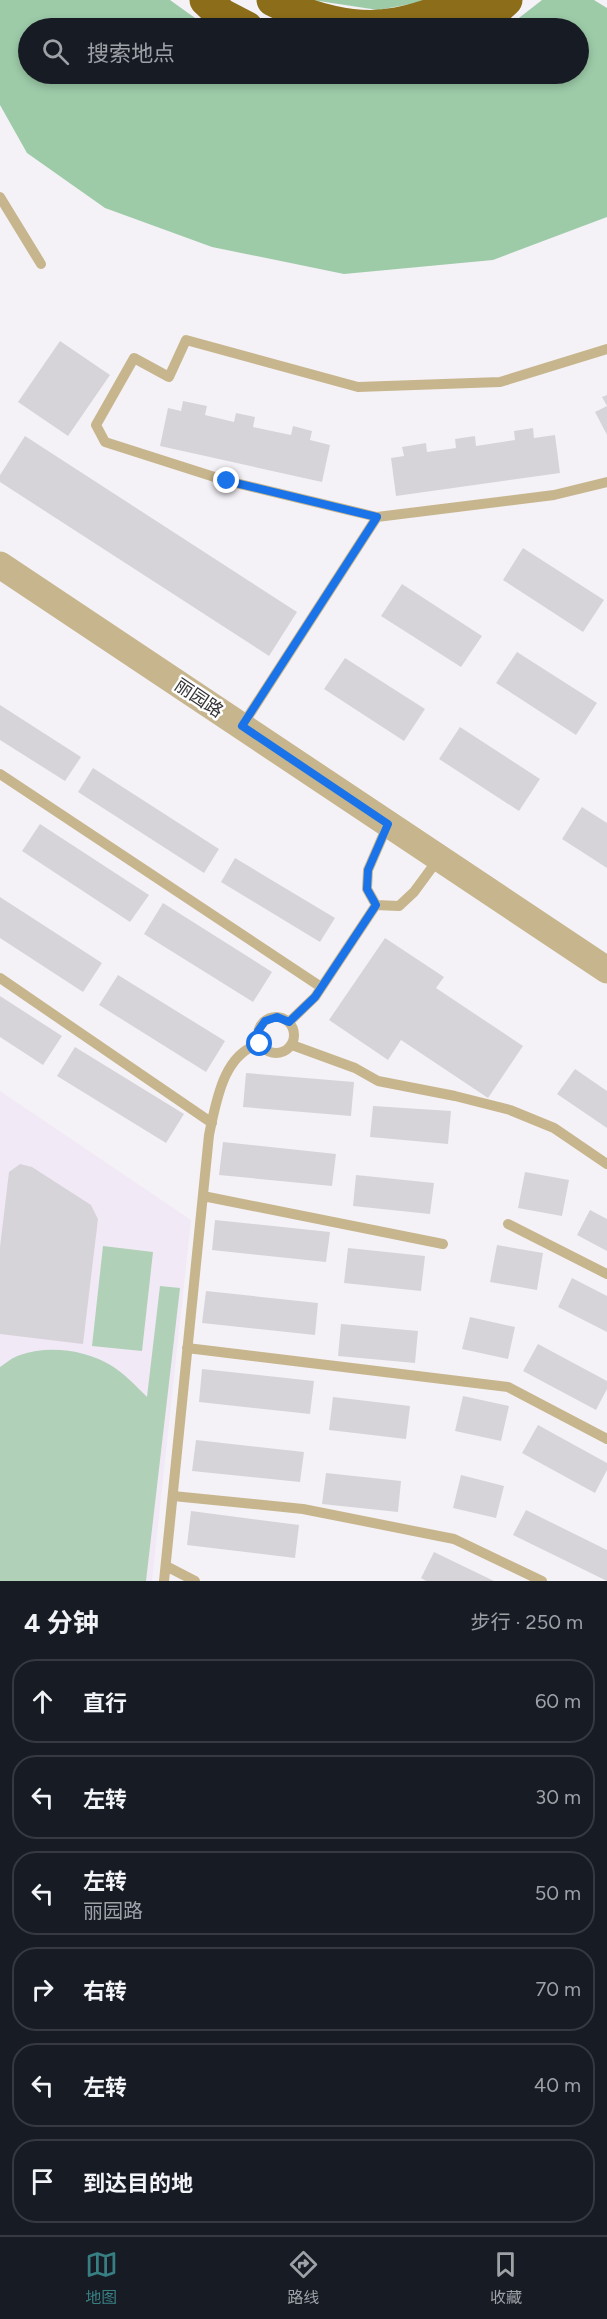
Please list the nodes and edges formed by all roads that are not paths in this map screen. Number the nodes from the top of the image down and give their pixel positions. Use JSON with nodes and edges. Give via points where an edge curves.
{"nodes":[{"id":1,"x":206,"y":0,"type":"edge"},
{"id":2,"x":273,"y":0,"type":"edge"},
{"id":3,"x":472,"y":0,"type":"edge"},
{"id":4,"x":506,"y":0,"type":"edge"},
{"id":5,"x":228,"y":18,"type":"edge"},
{"id":6,"x":314,"y":18,"type":"edge"},
{"id":7,"x":420,"y":18,"type":"edge"},
{"id":8,"x":486,"y":18,"type":"edge"},
{"id":9,"x":0,"y":197,"type":"edge"},
{"id":10,"x":41,"y":264,"type":"dead end"},
{"id":11,"x":607,"y":349,"type":"edge"},
{"id":12,"x":607,"y":482,"type":"edge"},
{"id":13,"x":377,"y":517,"type":"junction"},
{"id":14,"x":0,"y":565,"type":"edge"},
{"id":15,"x":242,"y":726,"type":"junction"},
{"id":16,"x":0,"y":774,"type":"edge"},
{"id":17,"x":388,"y":824,"type":"junction"},
{"id":18,"x":439,"y":858,"type":"junction"},
{"id":19,"x":376,"y":905,"type":"junction"},
{"id":20,"x":607,"y":970,"type":"edge"},
{"id":21,"x":0,"y":978,"type":"edge"},
{"id":22,"x":321,"y":987,"type":"junction"},
{"id":23,"x":289,"y":1022,"type":"junction"},
{"id":24,"x":260,"y":1044,"type":"junction"},
{"id":25,"x":292,"y":1045,"type":"junction"},
{"id":26,"x":212,"y":1122,"type":"junction"},
{"id":27,"x":607,"y":1164,"type":"edge"},
{"id":28,"x":203,"y":1196,"type":"junction"},
{"id":29,"x":508,"y":1224,"type":"dead end"},
{"id":30,"x":443,"y":1244,"type":"dead end"},
{"id":31,"x":607,"y":1274,"type":"edge"},
{"id":32,"x":188,"y":1348,"type":"junction"},
{"id":33,"x":607,"y":1439,"type":"edge"},
{"id":34,"x":173,"y":1496,"type":"junction"},
{"id":35,"x":165,"y":1566,"type":"junction"},
{"id":36,"x":164,"y":1581,"type":"edge"},
{"id":37,"x":195,"y":1581,"type":"edge"},
{"id":38,"x":542,"y":1581,"type":"edge"}],
"edges":[{"from":1,"to":5,"type":"highway"},
{"from":2,"to":6,"type":"highway"},
{"from":3,"to":7,"type":"highway"},
{"from":4,"to":8,"type":"highway"},
{"from":9,"to":10,"type":"lane"},
{"from":11,"to":13,"type":"lane","via":[[500,382],[358,387],[186,340],[169,377],[134,358],[96,425],[105,442],[227,481]]},
{"from":12,"to":13,"type":"lane","via":[[554,495]]},
{"from":13,"to":15,"type":"lane"},
{"from":14,"to":15,"type":"street","name":"丽园路"},
{"from":15,"to":17,"type":"street","name":"丽园路"},
{"from":16,"to":22,"type":"lane"},
{"from":17,"to":18,"type":"street","name":"丽园路"},
{"from":17,"to":19,"type":"lane","via":[[368,870],[367,889]]},
{"from":18,"to":19,"type":"lane","via":[[399,906]]},
{"from":18,"to":20,"type":"street","name":"丽园路"},
{"from":19,"to":22,"type":"lane"},
{"from":21,"to":26,"type":"lane"},
{"from":22,"to":23,"type":"lane"},
{"from":23,"to":24,"type":"lane","via":[[277,1017],[265,1021],[258,1031]]},
{"from":23,"to":25,"type":"lane","via":[[295,1033]]},
{"from":24,"to":25,"type":"lane","via":[[270,1052],[282,1052]]},
{"from":24,"to":26,"type":"lane","via":[[239,1054],[222,1085]]},
{"from":25,"to":27,"type":"lane","via":[[355,1068],[378,1081],[510,1110],[554,1128]]},
{"from":26,"to":28,"type":"lane"},
{"from":28,"to":30,"type":"lane"},
{"from":28,"to":32,"type":"lane"},
{"from":29,"to":31,"type":"lane"},
{"from":32,"to":33,"type":"lane","via":[[508,1387]]},
{"from":32,"to":34,"type":"lane"},
{"from":34,"to":35,"type":"lane"},
{"from":34,"to":38,"type":"lane","via":[[303,1509],[454,1539]]},
{"from":35,"to":36,"type":"lane"},
{"from":35,"to":37,"type":"lane"}]}
